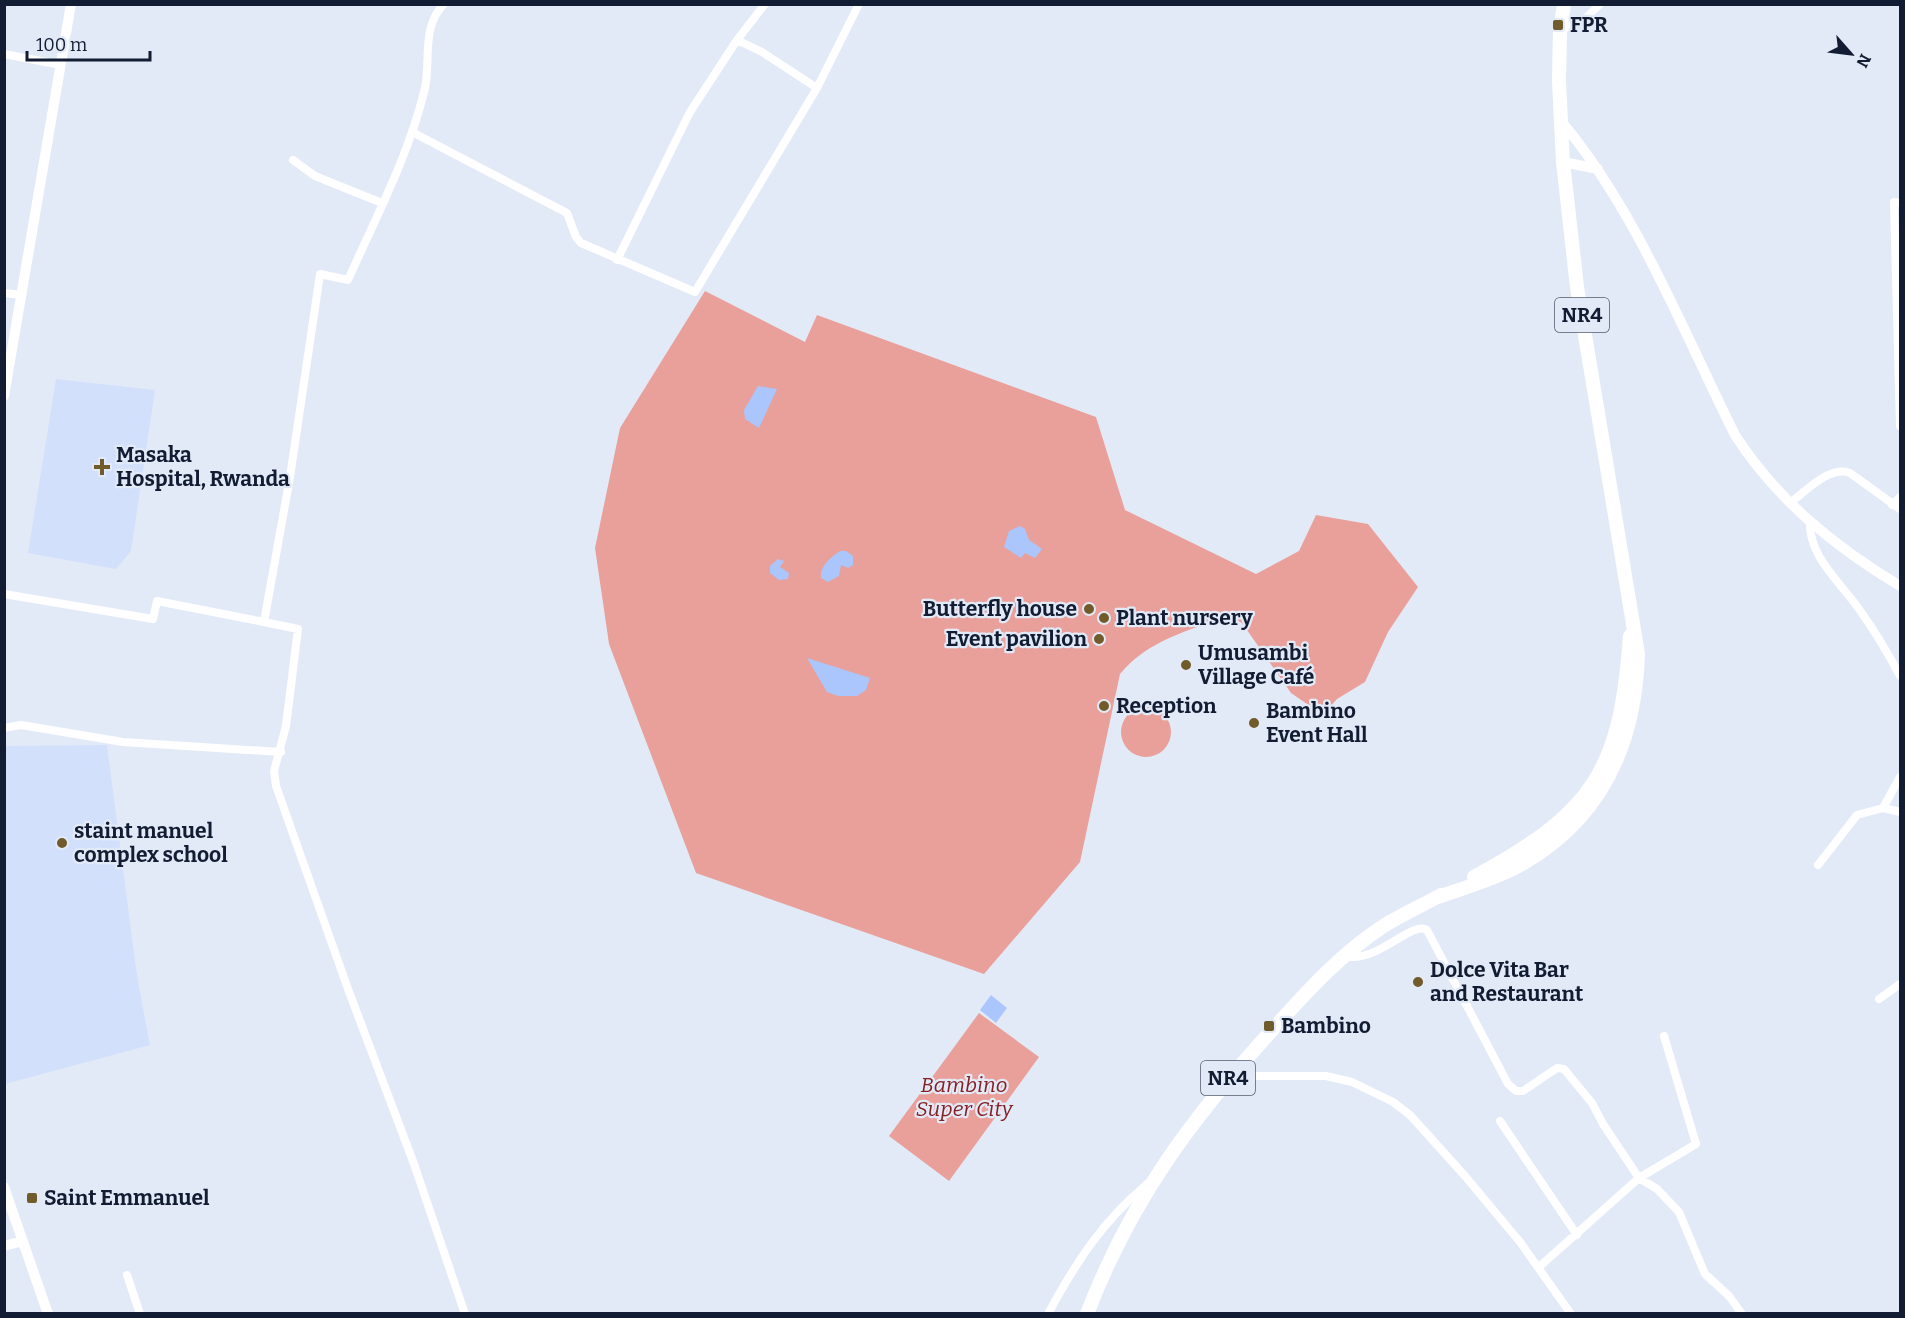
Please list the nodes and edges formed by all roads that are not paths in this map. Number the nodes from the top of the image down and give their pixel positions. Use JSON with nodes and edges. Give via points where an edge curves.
{"nodes":[{"id":1,"x":444,"y":4,"type":"edge"},
{"id":2,"x":765,"y":4,"type":"edge"},
{"id":3,"x":859,"y":4,"type":"edge"},
{"id":4,"x":1564,"y":4,"type":"edge"},
{"id":5,"x":1600,"y":4,"type":"edge"},
{"id":6,"x":70,"y":5,"type":"edge"},
{"id":7,"x":1560,"y":31,"type":"junction"},
{"id":8,"x":737,"y":40,"type":"junction"},
{"id":9,"x":4,"y":54,"type":"edge"},
{"id":10,"x":61,"y":65,"type":"junction"},
{"id":11,"x":818,"y":88,"type":"junction"},
{"id":12,"x":1561,"y":121,"type":"junction"},
{"id":13,"x":412,"y":132,"type":"junction"},
{"id":14,"x":293,"y":160,"type":"dead end"},
{"id":15,"x":1563,"y":162,"type":"junction"},
{"id":16,"x":1598,"y":169,"type":"junction"},
{"id":17,"x":382,"y":203,"type":"junction"},
{"id":18,"x":1900,"y":203,"type":"edge"},
{"id":19,"x":617,"y":260,"type":"junction"},
{"id":20,"x":4,"y":293,"type":"edge"},
{"id":21,"x":22,"y":295,"type":"junction"},
{"id":22,"x":4,"y":396,"type":"edge"},
{"id":23,"x":1900,"y":426,"type":"edge"},
{"id":24,"x":1900,"y":497,"type":"edge"},
{"id":25,"x":1790,"y":503,"type":"junction"},
{"id":26,"x":1896,"y":507,"type":"edge"},
{"id":27,"x":1810,"y":521,"type":"junction"},
{"id":28,"x":1900,"y":586,"type":"edge"},
{"id":29,"x":4,"y":594,"type":"edge"},
{"id":30,"x":264,"y":622,"type":"junction"},
{"id":31,"x":1900,"y":676,"type":"edge"},
{"id":32,"x":4,"y":728,"type":"edge"},
{"id":33,"x":281,"y":752,"type":"junction"},
{"id":34,"x":1900,"y":777,"type":"edge"},
{"id":35,"x":1882,"y":808,"type":"junction"},
{"id":36,"x":1900,"y":812,"type":"edge"},
{"id":37,"x":1818,"y":865,"type":"dead end"},
{"id":38,"x":1345,"y":956,"type":"junction"},
{"id":39,"x":1900,"y":984,"type":"edge"},
{"id":40,"x":1879,"y":999,"type":"dead end"},
{"id":41,"x":1664,"y":1036,"type":"dead end"},
{"id":42,"x":1229,"y":1076,"type":"junction"},
{"id":43,"x":1500,"y":1121,"type":"dead end"},
{"id":44,"x":1639,"y":1178,"type":"junction"},
{"id":45,"x":1152,"y":1180,"type":"junction"},
{"id":46,"x":4,"y":1187,"type":"edge"},
{"id":47,"x":1576,"y":1235,"type":"junction"},
{"id":48,"x":23,"y":1241,"type":"junction"},
{"id":49,"x":4,"y":1246,"type":"edge"},
{"id":50,"x":1539,"y":1267,"type":"junction"},
{"id":51,"x":127,"y":1275,"type":"dead end"},
{"id":52,"x":48,"y":1314,"type":"edge"},
{"id":53,"x":140,"y":1314,"type":"edge"},
{"id":54,"x":465,"y":1314,"type":"edge"},
{"id":55,"x":1048,"y":1314,"type":"edge"},
{"id":56,"x":1087,"y":1314,"type":"edge"},
{"id":57,"x":1571,"y":1314,"type":"edge"},
{"id":58,"x":1742,"y":1314,"type":"edge"}],
"edges":[{"from":1,"to":13,"type":"street","via":[[429,33],[426,85]]},
{"from":2,"to":8,"type":"street"},
{"from":3,"to":11,"type":"street"},
{"from":4,"to":7,"type":"highway","number":"NR4"},
{"from":5,"to":7,"type":"street"},
{"from":6,"to":10,"type":"street"},
{"from":7,"to":12,"type":"highway","number":"NR4"},
{"from":8,"to":11,"type":"street"},
{"from":8,"to":19,"type":"street","via":[[690,112]]},
{"from":9,"to":10,"type":"street"},
{"from":10,"to":21,"type":"street"},
{"from":11,"to":19,"type":"street","via":[[695,292]]},
{"from":12,"to":15,"type":"highway","number":"NR4"},
{"from":12,"to":16,"type":"street"},
{"from":13,"to":17,"type":"street"},
{"from":13,"to":19,"type":"street","via":[[567,213],[578,241]]},
{"from":14,"to":17,"type":"street","via":[[315,176]]},
{"from":15,"to":16,"type":"street"},
{"from":15,"to":38,"type":"highway","number":"NR4","via":[[1577,287],[1638,654],[1637,692],[1621,751],[1596,798],[1576,822],[1536,855],[1488,880],[1435,898],[1385,925]]},
{"from":16,"to":25,"type":"street","via":[[1735,435],[1766,479]]},
{"from":17,"to":30,"type":"street","via":[[348,280],[321,274]]},
{"from":18,"to":23,"type":"street","via":[[1894,202]]},
{"from":20,"to":21,"type":"street"},
{"from":21,"to":22,"type":"street"},
{"from":24,"to":26,"type":"street"},
{"from":25,"to":26,"type":"street","via":[[1830,474],[1841,471],[1850,473]]},
{"from":25,"to":27,"type":"street"},
{"from":27,"to":28,"type":"street"},
{"from":27,"to":31,"type":"street","via":[[1809,534],[1817,554],[1859,608]]},
{"from":29,"to":30,"type":"street","via":[[153,619],[157,601]]},
{"from":30,"to":33,"type":"street","via":[[298,629]]},
{"from":32,"to":33,"type":"street","via":[[21,725],[123,742]]},
{"from":33,"to":54,"type":"street","via":[[274,771],[276,786]]},
{"from":34,"to":35,"type":"street"},
{"from":35,"to":36,"type":"street"},
{"from":35,"to":37,"type":"street","via":[[1857,815]]},
{"from":38,"to":42,"type":"highway","number":"NR4"},
{"from":38,"to":44,"type":"street","via":[[1356,959],[1372,955],[1412,930],[1424,927],[1512,1088],[1522,1091],[1562,1067],[1592,1103]]},
{"from":39,"to":40,"type":"street"},
{"from":41,"to":44,"type":"street","via":[[1696,1144]]},
{"from":42,"to":45,"type":"highway","number":"NR4"},
{"from":42,"to":50,"type":"street","via":[[1326,1076],[1352,1082],[1393,1102],[1410,1115],[1465,1176]]},
{"from":43,"to":47,"type":"street"},
{"from":44,"to":47,"type":"street"},
{"from":44,"to":58,"type":"street","via":[[1658,1189],[1679,1212],[1706,1274]]},
{"from":45,"to":55,"type":"street","via":[[1092,1240]]},
{"from":45,"to":56,"type":"highway","number":"NR4","via":[[1124,1230]]},
{"from":46,"to":48,"type":"street"},
{"from":47,"to":50,"type":"street"},
{"from":48,"to":49,"type":"street"},
{"from":48,"to":52,"type":"street"},
{"from":50,"to":57,"type":"street"},
{"from":51,"to":53,"type":"street"}]}
